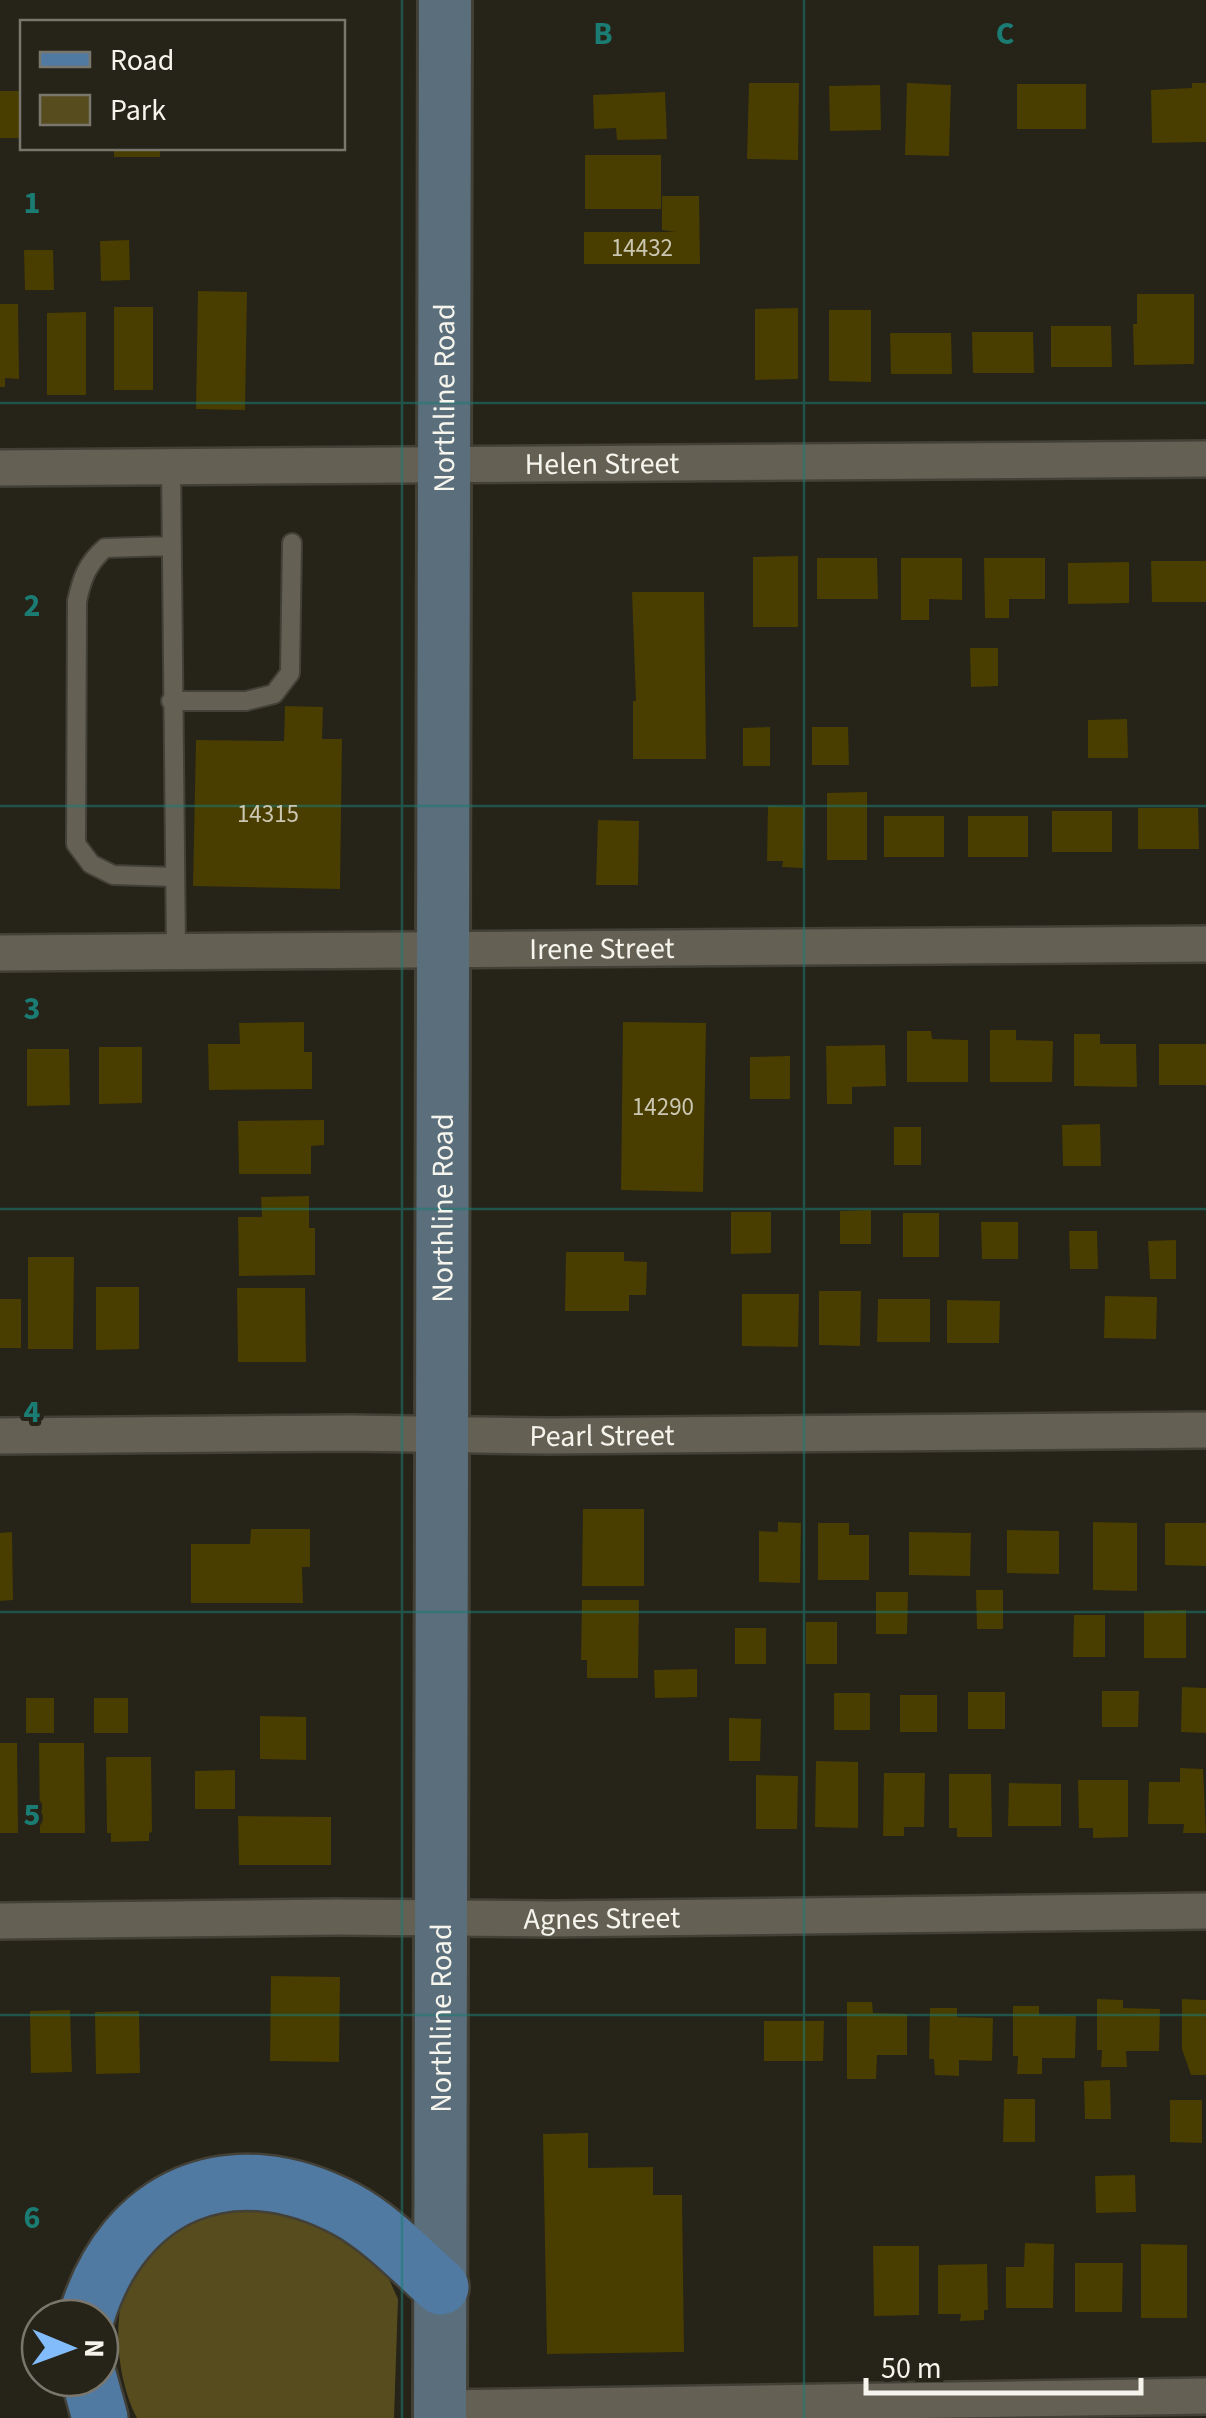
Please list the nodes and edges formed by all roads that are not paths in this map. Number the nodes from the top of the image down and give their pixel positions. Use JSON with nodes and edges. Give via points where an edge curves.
{"nodes":[{"id":1,"x":444,"y":0,"type":"edge"},
{"id":2,"x":1206,"y":459,"type":"edge"},
{"id":3,"x":443,"y":465,"type":"junction"},
{"id":4,"x":171,"y":466,"type":"junction"},
{"id":5,"x":0,"y":468,"type":"edge"},
{"id":6,"x":292,"y":543,"type":"dead end"},
{"id":7,"x":172,"y":546,"type":"junction"},
{"id":8,"x":172,"y":702,"type":"junction"},
{"id":9,"x":174,"y":877,"type":"junction"},
{"id":10,"x":1206,"y":944,"type":"edge"},
{"id":11,"x":442,"y":949,"type":"junction"},
{"id":12,"x":176,"y":951,"type":"junction"},
{"id":13,"x":0,"y":953,"type":"edge"},
{"id":14,"x":1206,"y":1430,"type":"edge"},
{"id":15,"x":440,"y":1434,"type":"junction"},
{"id":16,"x":0,"y":1436,"type":"edge"},
{"id":17,"x":1206,"y":1911,"type":"edge"},
{"id":18,"x":439,"y":1918,"type":"junction"},
{"id":19,"x":0,"y":1921,"type":"edge"},
{"id":20,"x":441,"y":2287,"type":"junction"},
{"id":21,"x":94,"y":2298,"type":"edge"},
{"id":22,"x":1206,"y":2396,"type":"edge"},
{"id":23,"x":440,"y":2413,"type":"edge"}],
"edges":[{"from":1,"to":3,"type":"main road","name":"Northline Road"},
{"from":2,"to":3,"type":"street","name":"Helen Street"},
{"from":3,"to":4,"type":"street","name":"Helen Street"},
{"from":3,"to":11,"type":"main road","name":"Northline Road"},
{"from":4,"to":5,"type":"street","name":"Helen Street"},
{"from":4,"to":7,"type":"lane"},
{"from":6,"to":8,"type":"lane","via":[[290,673],[274,694],[246,701]]},
{"from":7,"to":8,"type":"lane"},
{"from":7,"to":9,"type":"lane","via":[[105,548],[81,581],[76,844],[92,864],[113,875]]},
{"from":8,"to":9,"type":"lane"},
{"from":9,"to":12,"type":"lane"},
{"from":10,"to":11,"type":"street","name":"Irene Street"},
{"from":11,"to":12,"type":"street","name":"Irene Street"},
{"from":11,"to":15,"type":"main road","name":"Northline Road"},
{"from":12,"to":13,"type":"street","name":"Irene Street"},
{"from":14,"to":15,"type":"street","name":"Pearl Street"},
{"from":15,"to":16,"type":"street","name":"Pearl Street"},
{"from":15,"to":18,"type":"main road","name":"Northline Road"},
{"from":17,"to":18,"type":"street","name":"Agnes Street"},
{"from":18,"to":19,"type":"street","name":"Agnes Street"},
{"from":18,"to":20,"type":"main road","name":"Northline Road"},
{"from":20,"to":21,"type":"main road","via":[[347,2209],[306,2191],[241,2181],[183,2196],[139,2226],[110,2258]]},
{"from":20,"to":23,"type":"main road","name":"Northline Road"},
{"from":22,"to":23,"type":"street"}]}
